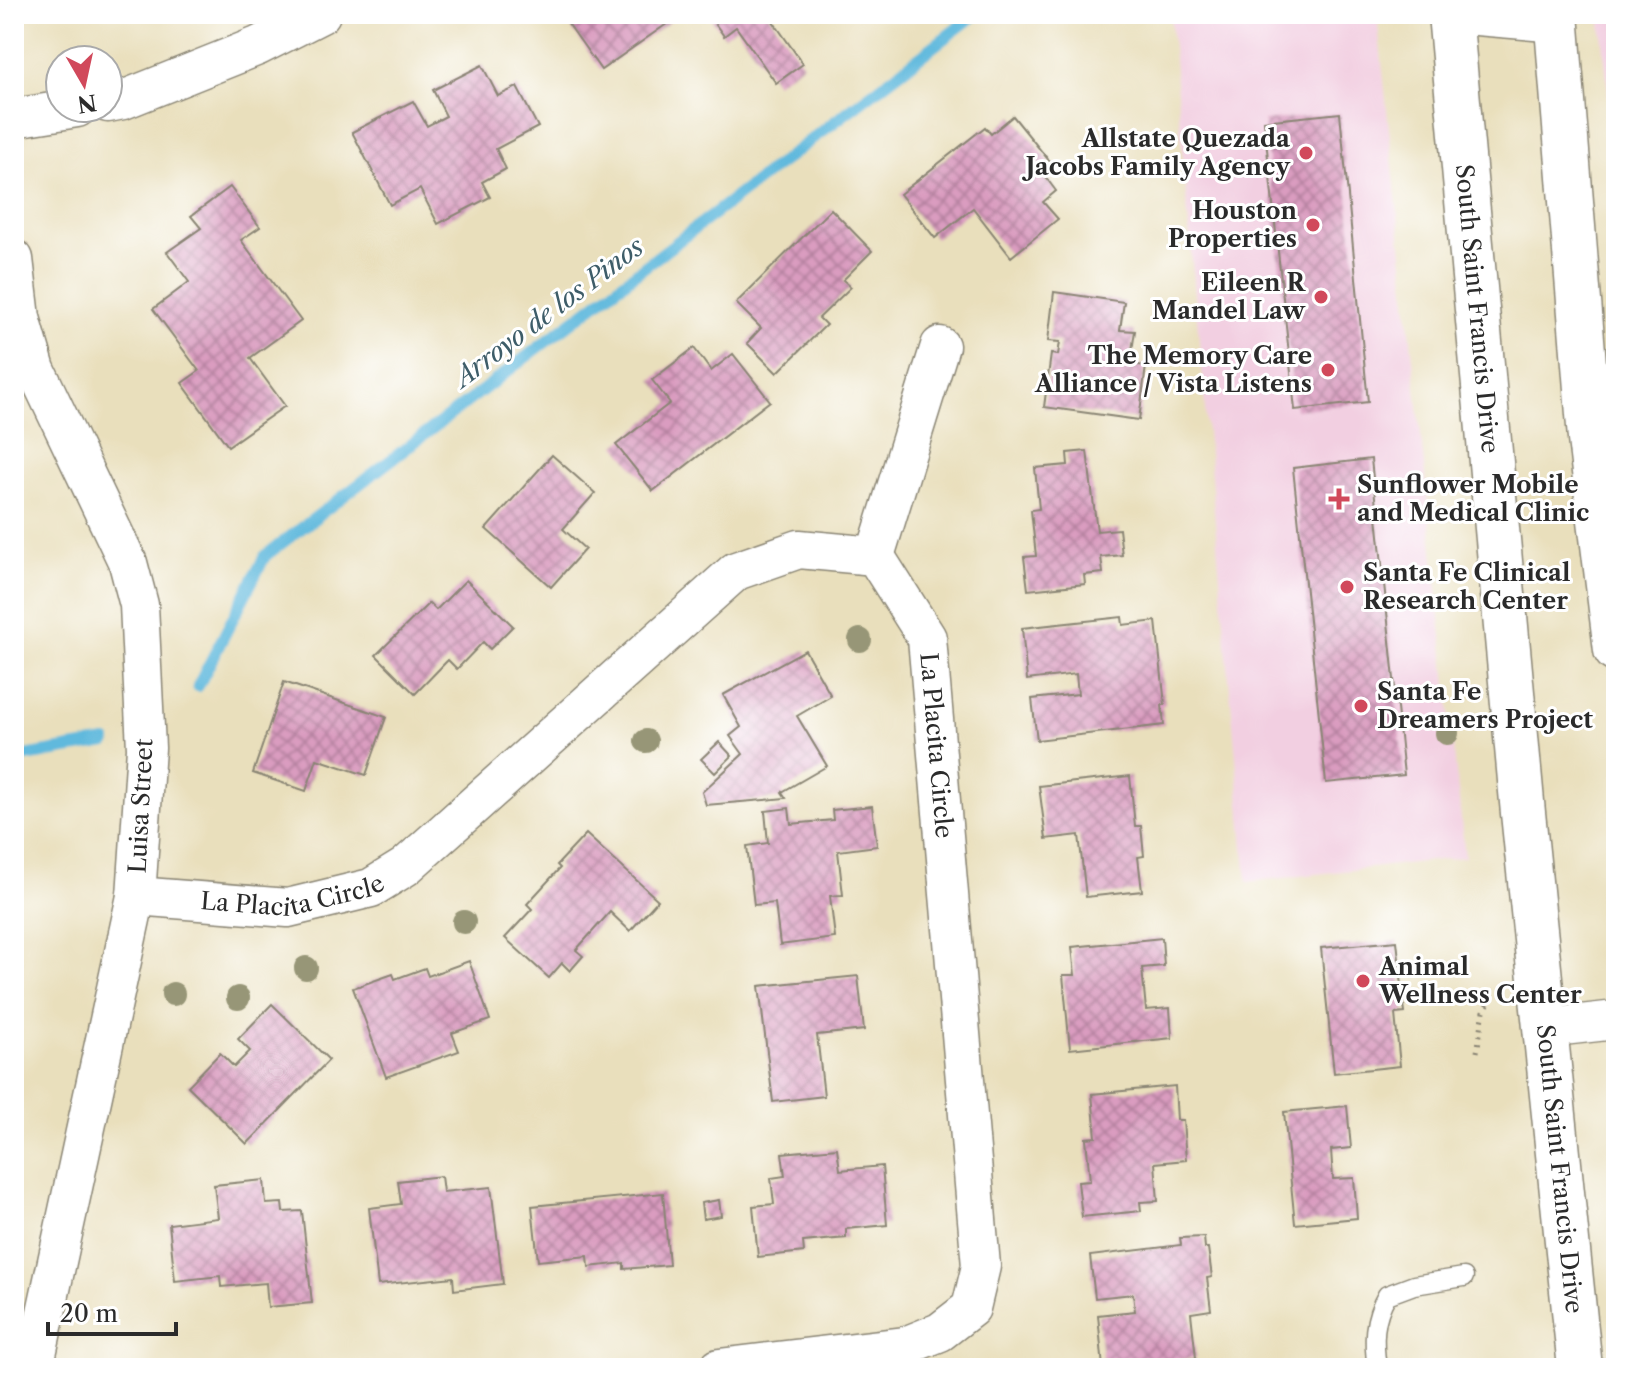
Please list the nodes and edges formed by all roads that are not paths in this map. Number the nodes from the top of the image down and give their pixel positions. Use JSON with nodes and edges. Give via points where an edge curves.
{"nodes":[{"id":1,"x":321,"y":14,"type":"edge"},
{"id":2,"x":1451,"y":19,"type":"edge"},
{"id":3,"x":1557,"y":24,"type":"edge"},
{"id":4,"x":124,"y":100,"type":"edge"},
{"id":5,"x":44,"y":113,"type":"edge"},
{"id":6,"x":14,"y":118,"type":"edge"},
{"id":7,"x":14,"y":259,"type":"edge"},
{"id":8,"x":940,"y":346,"type":"dead end"},
{"id":9,"x":875,"y":556,"type":"junction"},
{"id":10,"x":1616,"y":650,"type":"edge"},
{"id":11,"x":136,"y":896,"type":"junction"},
{"id":12,"x":1616,"y":1020,"type":"edge"},
{"id":13,"x":1545,"y":1028,"type":"junction"},
{"id":14,"x":1464,"y":1277,"type":"dead end"},
{"id":15,"x":30,"y":1312,"type":"edge"},
{"id":16,"x":34,"y":1368,"type":"edge"},
{"id":17,"x":719,"y":1368,"type":"edge"},
{"id":18,"x":1377,"y":1368,"type":"edge"},
{"id":19,"x":1580,"y":1368,"type":"edge"}],
"edges":[{"from":1,"to":4,"type":"street","via":[[258,46]]},
{"from":2,"to":3,"type":"lane"},
{"from":2,"to":13,"type":"highway","name":"South Saint Francis Drive"},
{"from":3,"to":10,"type":"highway","via":[[1590,439]]},
{"from":5,"to":6,"type":"street"},
{"from":7,"to":11,"type":"street","name":"Luisa Street","via":[[21,318],[36,370],[128,563],[139,605],[146,748]]},
{"from":8,"to":9,"type":"street"},
{"from":9,"to":11,"type":"street","name":"La Placita Circle","via":[[799,549],[736,571],[405,867],[371,888],[288,908]]},
{"from":9,"to":17,"type":"street","name":"La Placita Circle","via":[[927,638],[981,1266],[971,1308],[940,1332],[905,1346]]},
{"from":11,"to":15,"type":"street","name":"Luisa Street"},
{"from":12,"to":13,"type":"street"},
{"from":13,"to":19,"type":"highway","name":"South Saint Francis Drive"},
{"from":14,"to":18,"type":"lane","via":[[1387,1295],[1374,1331]]},
{"from":15,"to":16,"type":"street","name":"Luisa Street"}]}
